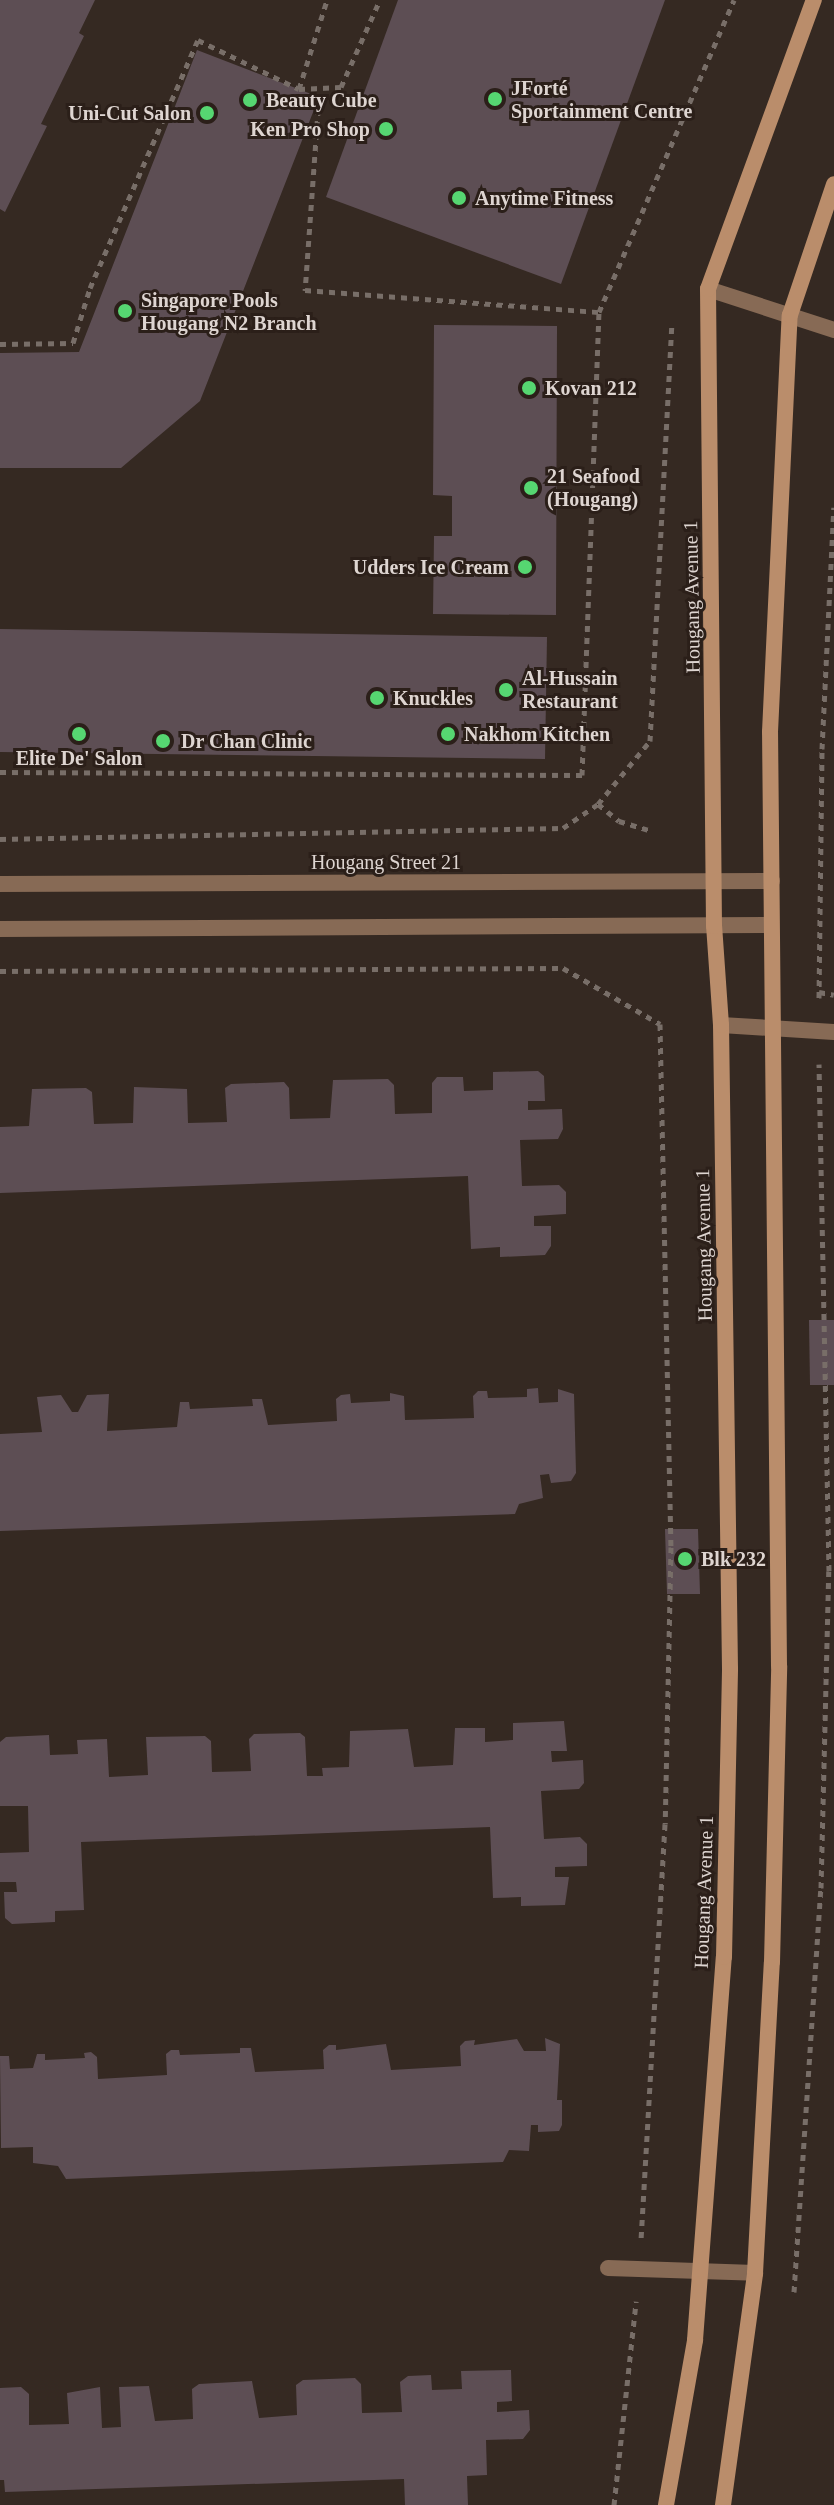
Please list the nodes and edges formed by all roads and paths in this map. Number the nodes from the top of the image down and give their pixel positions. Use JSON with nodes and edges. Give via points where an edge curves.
{"nodes":[{"id":1,"x":327,"y":0,"type":"edge"},
{"id":2,"x":380,"y":0,"type":"edge"},
{"id":3,"x":734,"y":0,"type":"edge"},
{"id":4,"x":814,"y":0,"type":"edge"},
{"id":5,"x":299,"y":89,"type":"junction"},
{"id":6,"x":319,"y":97,"type":"dead end"},
{"id":7,"x":834,"y":184,"type":"edge"},
{"id":8,"x":708,"y":289,"type":"junction"},
{"id":9,"x":599,"y":312,"type":"junction"},
{"id":10,"x":790,"y":315,"type":"junction"},
{"id":11,"x":672,"y":317,"type":"dead end"},
{"id":12,"x":834,"y":330,"type":"edge"},
{"id":13,"x":0,"y":344,"type":"edge"},
{"id":14,"x":834,"y":507,"type":"edge"},
{"id":15,"x":0,"y":772,"type":"edge"},
{"id":16,"x":598,"y":804,"type":"junction"},
{"id":17,"x":651,"y":831,"type":"dead end"},
{"id":18,"x":0,"y":839,"type":"edge"},
{"id":19,"x":715,"y":881,"type":"junction"},
{"id":20,"x":772,"y":881,"type":"junction"},
{"id":21,"x":0,"y":884,"type":"edge"},
{"id":22,"x":771,"y":925,"type":"junction"},
{"id":23,"x":714,"y":926,"type":"junction"},
{"id":24,"x":0,"y":929,"type":"edge"},
{"id":25,"x":0,"y":971,"type":"edge"},
{"id":26,"x":819,"y":992,"type":"junction"},
{"id":27,"x":834,"y":995,"type":"edge"},
{"id":28,"x":721,"y":1025,"type":"junction"},
{"id":29,"x":774,"y":1025,"type":"junction"},
{"id":30,"x":826,"y":1030,"type":"edge"},
{"id":31,"x":639,"y":2267,"type":"junction"},
{"id":32,"x":608,"y":2268,"type":"dead end"},
{"id":33,"x":700,"y":2270,"type":"junction"},
{"id":34,"x":755,"y":2273,"type":"junction"},
{"id":35,"x":794,"y":2292,"type":"dead end"},
{"id":36,"x":614,"y":2505,"type":"edge"},
{"id":37,"x":666,"y":2505,"type":"edge"},
{"id":38,"x":723,"y":2505,"type":"edge"}],
"edges":[{"from":1,"to":5,"type":"path"},
{"from":2,"to":5,"type":"path","via":[[341,87]]},
{"from":3,"to":9,"type":"path"},
{"from":4,"to":8,"type":"main road","name":"Hougang Avenue 1"},
{"from":5,"to":13,"type":"path","via":[[198,40],[90,288],[73,343]]},
{"from":6,"to":9,"type":"path","via":[[305,290]]},
{"from":7,"to":10,"type":"main road"},
{"from":8,"to":10,"type":"street"},
{"from":8,"to":19,"type":"main road","name":"Hougang Avenue 1"},
{"from":9,"to":15,"type":"path","via":[[582,775]]},
{"from":10,"to":12,"type":"street"},
{"from":10,"to":20,"type":"main road","via":[[770,732]]},
{"from":11,"to":16,"type":"path","via":[[650,741]]},
{"from":14,"to":26,"type":"path","via":[[822,749]]},
{"from":16,"to":17,"type":"path","via":[[619,821]]},
{"from":16,"to":18,"type":"path","via":[[563,828]]},
{"from":19,"to":20,"type":"street","name":"Hougang Street 21"},
{"from":19,"to":21,"type":"street","name":"Hougang Street 21"},
{"from":19,"to":23,"type":"main road","name":"Hougang Avenue 1"},
{"from":20,"to":22,"type":"main road"},
{"from":22,"to":23,"type":"street"},
{"from":22,"to":29,"type":"main road"},
{"from":23,"to":24,"type":"street"},
{"from":23,"to":28,"type":"main road","name":"Hougang Avenue 1"},
{"from":25,"to":31,"type":"path","via":[[563,968],[660,1024],[671,1547],[665,1824]]},
{"from":26,"to":27,"type":"path"},
{"from":26,"to":30,"type":"path"},
{"from":28,"to":29,"type":"street"},
{"from":28,"to":33,"type":"main road","name":"Hougang Avenue 1","via":[[730,1685],[724,1957]]},
{"from":29,"to":30,"type":"street"},
{"from":29,"to":34,"type":"main road","via":[[779,1681],[772,1962]]},
{"from":30,"to":35,"type":"path","via":[[829,1571],[821,1888]]},
{"from":31,"to":32,"type":"street"},
{"from":31,"to":33,"type":"street"},
{"from":31,"to":36,"type":"path"},
{"from":33,"to":34,"type":"street"},
{"from":33,"to":37,"type":"main road","name":"Hougang Avenue 1","via":[[695,2340]]},
{"from":34,"to":38,"type":"main road"}]}
